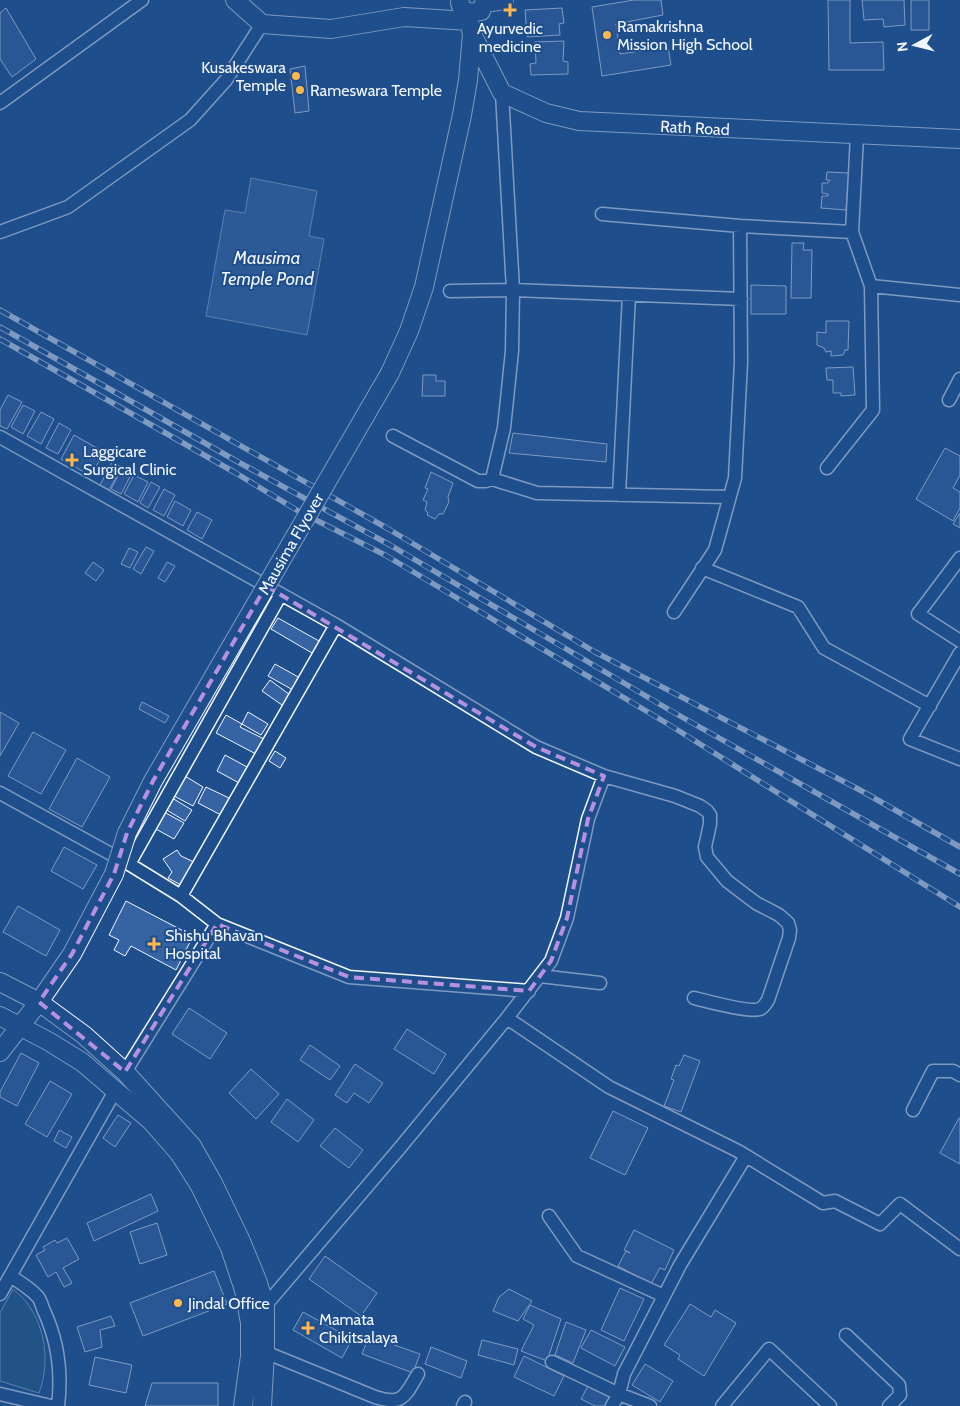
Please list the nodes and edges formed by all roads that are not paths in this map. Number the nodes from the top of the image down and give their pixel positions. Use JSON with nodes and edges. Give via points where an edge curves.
{"nodes":[{"id":1,"x":142,"y":0,"type":"edge"},
{"id":2,"x":235,"y":0,"type":"edge"},
{"id":3,"x":504,"y":0,"type":"edge"},
{"id":4,"x":485,"y":1,"type":"edge"},
{"id":5,"x":466,"y":16,"type":"edge"},
{"id":6,"x":262,"y":24,"type":"junction"},
{"id":7,"x":502,"y":93,"type":"junction"},
{"id":8,"x":0,"y":102,"type":"edge"},
{"id":9,"x":857,"y":136,"type":"junction"},
{"id":10,"x":960,"y":139,"type":"edge"},
{"id":11,"x":602,"y":214,"type":"dead end"},
{"id":12,"x":740,"y":226,"type":"junction"},
{"id":13,"x":0,"y":232,"type":"edge"},
{"id":14,"x":852,"y":232,"type":"junction"},
{"id":15,"x":871,"y":286,"type":"junction"},
{"id":16,"x":450,"y":290,"type":"dead end"},
{"id":17,"x":513,"y":290,"type":"junction"},
{"id":18,"x":960,"y":294,"type":"edge"},
{"id":19,"x":629,"y":295,"type":"junction"},
{"id":20,"x":741,"y":299,"type":"junction"},
{"id":21,"x":960,"y":379,"type":"edge"},
{"id":22,"x":949,"y":400,"type":"dead end"},
{"id":23,"x":393,"y":436,"type":"dead end"},
{"id":24,"x":0,"y":437,"type":"edge"},
{"id":25,"x":827,"y":468,"type":"dead end"},
{"id":26,"x":492,"y":479,"type":"junction"},
{"id":27,"x":619,"y":495,"type":"junction"},
{"id":28,"x":730,"y":497,"type":"junction"},
{"id":29,"x":960,"y":558,"type":"edge"},
{"id":30,"x":702,"y":568,"type":"junction"},
{"id":31,"x":281,"y":594,"type":"junction"},
{"id":32,"x":674,"y":612,"type":"dead end"},
{"id":33,"x":336,"y":625,"type":"junction"},
{"id":34,"x":960,"y":641,"type":"edge"},
{"id":35,"x":960,"y":653,"type":"edge"},
{"id":36,"x":930,"y":706,"type":"junction"},
{"id":37,"x":960,"y":759,"type":"edge"},
{"id":38,"x":604,"y":776,"type":"junction"},
{"id":39,"x":0,"y":793,"type":"edge"},
{"id":40,"x":128,"y":864,"type":"junction"},
{"id":41,"x":181,"y":896,"type":"junction"},
{"id":42,"x":218,"y":924,"type":"junction"},
{"id":43,"x":540,"y":976,"type":"junction"},
{"id":44,"x":0,"y":982,"type":"edge"},
{"id":45,"x":600,"y":983,"type":"dead end"},
{"id":46,"x":529,"y":990,"type":"junction"},
{"id":47,"x":694,"y":998,"type":"dead end"},
{"id":48,"x":39,"y":1002,"type":"junction"},
{"id":49,"x":0,"y":1016,"type":"edge"},
{"id":50,"x":507,"y":1018,"type":"junction"},
{"id":51,"x":20,"y":1026,"type":"junction"},
{"id":52,"x":0,"y":1052,"type":"edge"},
{"id":53,"x":125,"y":1072,"type":"junction"},
{"id":54,"x":960,"y":1075,"type":"edge"},
{"id":55,"x":115,"y":1091,"type":"junction"},
{"id":56,"x":913,"y":1110,"type":"dead end"},
{"id":57,"x":746,"y":1156,"type":"junction"},
{"id":58,"x":549,"y":1216,"type":"dead end"},
{"id":59,"x":960,"y":1249,"type":"edge"},
{"id":60,"x":10,"y":1276,"type":"junction"},
{"id":61,"x":0,"y":1294,"type":"edge"},
{"id":62,"x":664,"y":1296,"type":"junction"},
{"id":63,"x":265,"y":1306,"type":"junction"},
{"id":64,"x":846,"y":1335,"type":"dead end"},
{"id":65,"x":258,"y":1354,"type":"junction"},
{"id":66,"x":552,"y":1362,"type":"dead end"},
{"id":67,"x":418,"y":1374,"type":"dead end"},
{"id":68,"x":0,"y":1394,"type":"edge"},
{"id":69,"x":620,"y":1394,"type":"junction"},
{"id":70,"x":51,"y":1406,"type":"edge"},
{"id":71,"x":58,"y":1406,"type":"edge"},
{"id":72,"x":243,"y":1406,"type":"edge"},
{"id":73,"x":262,"y":1406,"type":"edge"},
{"id":74,"x":612,"y":1406,"type":"edge"},
{"id":75,"x":650,"y":1406,"type":"edge"},
{"id":76,"x":722,"y":1406,"type":"edge"},
{"id":77,"x":830,"y":1406,"type":"edge"},
{"id":78,"x":889,"y":1406,"type":"edge"}],
"edges":[{"from":1,"to":8,"type":"street"},
{"from":2,"to":6,"type":"street"},
{"from":3,"to":4,"type":"street"},
{"from":4,"to":5,"type":"street","via":[[481,11],[466,12]]},
{"from":5,"to":6,"type":"street","via":[[404,17],[332,29]]},
{"from":5,"to":7,"type":"street"},
{"from":5,"to":48,"type":"street","name":"Mausima Flyover","bridge":true,"via":[[468,80],[462,116],[424,287],[390,373],[153,781],[127,833],[114,874],[72,954]]},
{"from":6,"to":13,"type":"street","via":[[226,80],[190,120],[68,207]]},
{"from":7,"to":9,"type":"street","name":"Rath Road","via":[[546,113],[579,121]]},
{"from":7,"to":17,"type":"street"},
{"from":9,"to":10,"type":"street","name":"Rath Road"},
{"from":9,"to":14,"type":"street"},
{"from":11,"to":12,"type":"street"},
{"from":12,"to":14,"type":"street"},
{"from":12,"to":20,"type":"street"},
{"from":14,"to":15,"type":"street"},
{"from":15,"to":18,"type":"street"},
{"from":15,"to":25,"type":"street","via":[[873,410]]},
{"from":16,"to":17,"type":"street"},
{"from":17,"to":19,"type":"street"},
{"from":17,"to":26,"type":"street","via":[[512,352],[504,428]]},
{"from":19,"to":20,"type":"street"},
{"from":19,"to":27,"type":"street"},
{"from":20,"to":28,"type":"street","via":[[735,478]]},
{"from":21,"to":22,"type":"street"},
{"from":23,"to":26,"type":"street","via":[[478,481]]},
{"from":24,"to":31,"type":"street"},
{"from":26,"to":27,"type":"street","via":[[537,494]]},
{"from":27,"to":28,"type":"street"},
{"from":28,"to":30,"type":"street","via":[[715,550]]},
{"from":29,"to":34,"type":"street","via":[[918,614]]},
{"from":30,"to":32,"type":"street"},
{"from":30,"to":36,"type":"street","via":[[798,607],[824,648]]},
{"from":31,"to":33,"type":"street"},
{"from":31,"to":40,"type":"street"},
{"from":33,"to":38,"type":"street","via":[[536,748]]},
{"from":33,"to":41,"type":"street"},
{"from":35,"to":36,"type":"street"},
{"from":36,"to":37,"type":"street","via":[[910,739]]},
{"from":38,"to":43,"type":"street","via":[[588,819],[567,918],[551,961]]},
{"from":38,"to":47,"type":"street","via":[[675,796],[707,811],[710,815],[705,847],[708,857],[728,881],[788,923],[789,938],[764,1006],[750,1010]]},
{"from":39,"to":40,"type":"street"},
{"from":40,"to":41,"type":"street"},
{"from":41,"to":42,"type":"street"},
{"from":42,"to":46,"type":"street","via":[[349,977]]},
{"from":42,"to":53,"type":"street"},
{"from":43,"to":45,"type":"street"},
{"from":43,"to":46,"type":"street"},
{"from":44,"to":48,"type":"street"},
{"from":46,"to":50,"type":"street"},
{"from":48,"to":51,"type":"street","name":"Mausima Flyover"},
{"from":48,"to":53,"type":"street","via":[[84,1035]]},
{"from":49,"to":51,"type":"street"},
{"from":50,"to":57,"type":"street","via":[[609,1087]]},
{"from":50,"to":63,"type":"street"},
{"from":51,"to":52,"type":"street","name":"Mausima Flyover"},
{"from":51,"to":55,"type":"street","via":[[82,1062]]},
{"from":53,"to":63,"type":"street","via":[[192,1146],[240,1239]]},
{"from":54,"to":56,"type":"street","via":[[953,1071],[933,1071]]},
{"from":55,"to":60,"type":"street"},
{"from":55,"to":65,"type":"street","via":[[152,1122],[174,1146],[200,1186],[230,1248],[244,1290]]},
{"from":57,"to":59,"type":"street","via":[[823,1203],[835,1201],[880,1224],[900,1204]]},
{"from":57,"to":62,"type":"street"},
{"from":58,"to":62,"type":"street","via":[[577,1256]]},
{"from":60,"to":61,"type":"street"},
{"from":60,"to":71,"type":"street","via":[[38,1298],[51,1327],[58,1358]]},
{"from":62,"to":69,"type":"street","via":[[624,1374]]},
{"from":63,"to":65,"type":"street"},
{"from":64,"to":78,"type":"street","via":[[899,1385],[900,1395]]},
{"from":65,"to":67,"type":"street","via":[[392,1401],[404,1396]]},
{"from":65,"to":72,"type":"street"},
{"from":65,"to":73,"type":"street"},
{"from":66,"to":69,"type":"street"},
{"from":68,"to":70,"type":"street"},
{"from":69,"to":74,"type":"street"},
{"from":69,"to":75,"type":"street"},
{"from":76,"to":77,"type":"street","via":[[769,1350]]}]}
